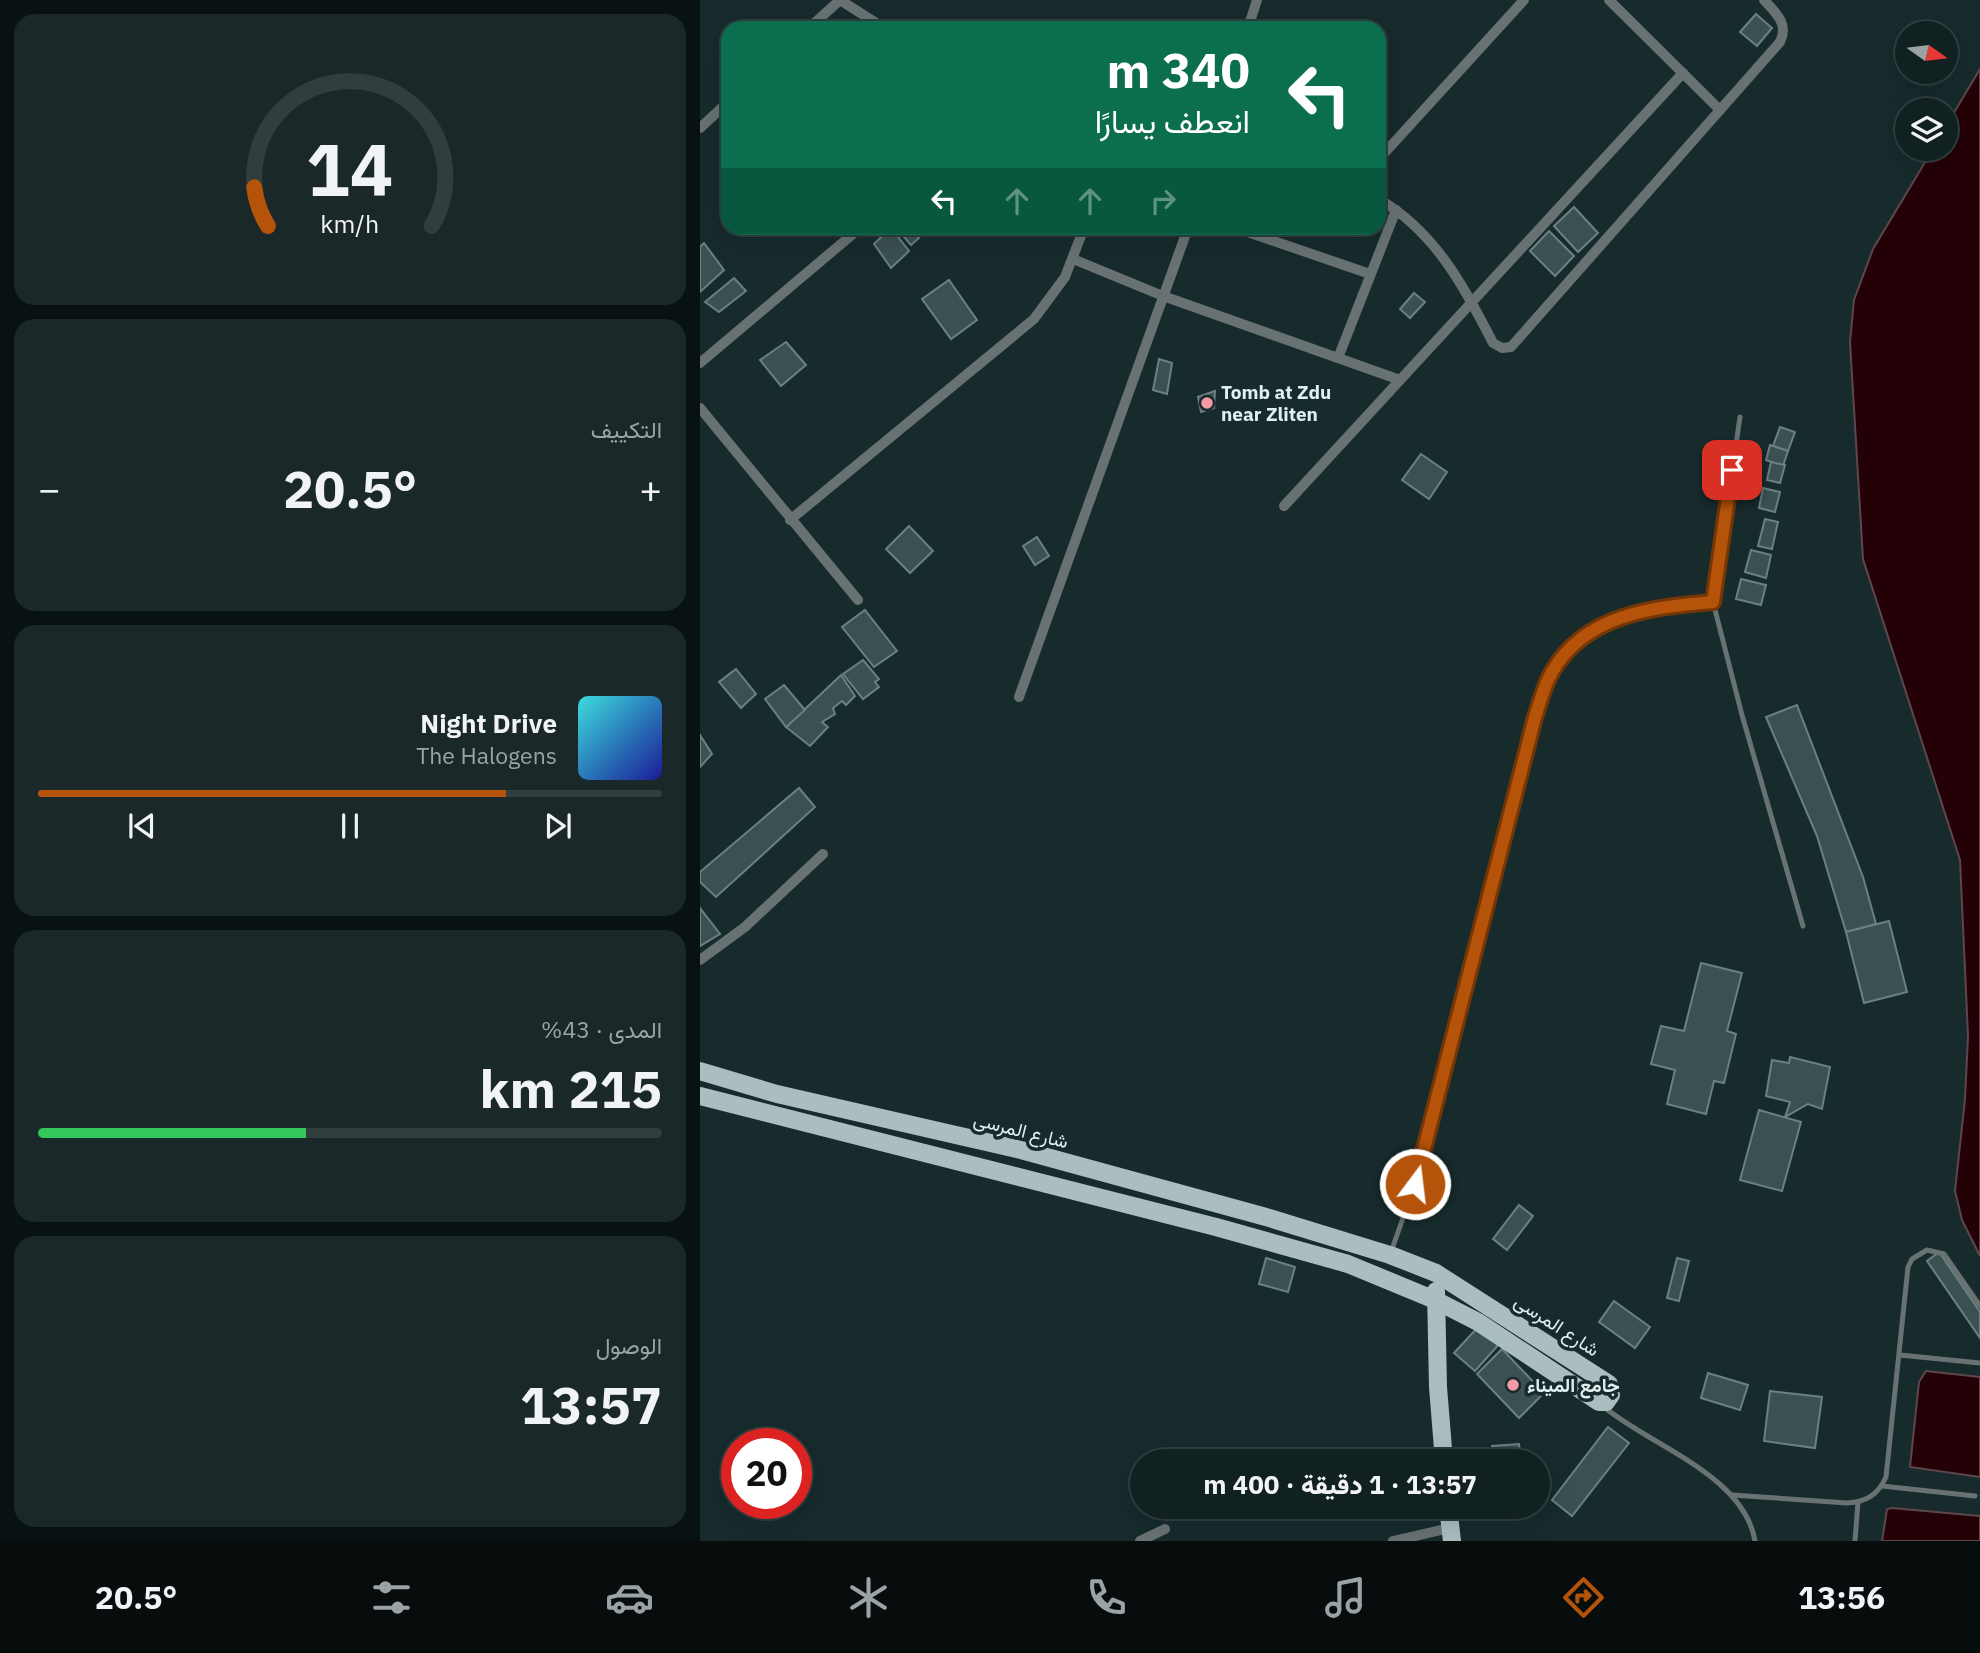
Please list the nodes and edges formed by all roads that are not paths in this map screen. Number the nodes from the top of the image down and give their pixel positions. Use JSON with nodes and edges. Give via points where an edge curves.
{"nodes":[{"id":1,"x":840,"y":0,"type":"edge"},
{"id":2,"x":1256,"y":0,"type":"edge"},
{"id":3,"x":1524,"y":0,"type":"edge"},
{"id":4,"x":1609,"y":0,"type":"edge"},
{"id":5,"x":1764,"y":0,"type":"edge"},
{"id":6,"x":817,"y":21,"type":"edge"},
{"id":7,"x":873,"y":21,"type":"edge"},
{"id":8,"x":1250,"y":21,"type":"edge"},
{"id":9,"x":1682,"y":73,"type":"junction"},
{"id":10,"x":721,"y":108,"type":"edge"},
{"id":11,"x":1720,"y":110,"type":"junction"},
{"id":12,"x":700,"y":128,"type":"edge"},
{"id":13,"x":1386,"y":151,"type":"edge"},
{"id":14,"x":1386,"y":204,"type":"edge"},
{"id":15,"x":1396,"y":210,"type":"junction"},
{"id":16,"x":852,"y":235,"type":"edge"},
{"id":17,"x":1082,"y":235,"type":"edge"},
{"id":18,"x":1185,"y":235,"type":"edge"},
{"id":19,"x":1256,"y":235,"type":"edge"},
{"id":20,"x":1386,"y":235,"type":"edge"},
{"id":21,"x":1386,"y":235,"type":"edge"},
{"id":22,"x":1073,"y":259,"type":"junction"},
{"id":23,"x":1370,"y":274,"type":"junction"},
{"id":24,"x":1163,"y":296,"type":"junction"},
{"id":25,"x":1472,"y":302,"type":"junction"},
{"id":26,"x":1338,"y":358,"type":"junction"},
{"id":27,"x":700,"y":363,"type":"edge"},
{"id":28,"x":1399,"y":380,"type":"junction"},
{"id":29,"x":700,"y":408,"type":"edge"},
{"id":30,"x":1740,"y":417,"type":"dead end"},
{"id":31,"x":1284,"y":506,"type":"dead end"},
{"id":32,"x":790,"y":520,"type":"junction"},
{"id":33,"x":858,"y":600,"type":"dead end"},
{"id":34,"x":1713,"y":602,"type":"junction"},
{"id":35,"x":1019,"y":697,"type":"dead end"},
{"id":36,"x":823,"y":854,"type":"dead end"},
{"id":37,"x":1803,"y":926,"type":"dead end"},
{"id":38,"x":700,"y":960,"type":"edge"},
{"id":39,"x":700,"y":1071,"type":"edge"},
{"id":40,"x":700,"y":1096,"type":"edge"},
{"id":41,"x":1390,"y":1255,"type":"junction"},
{"id":42,"x":1436,"y":1273,"type":"junction"},
{"id":43,"x":1435,"y":1300,"type":"junction"},
{"id":44,"x":1980,"y":1306,"type":"edge"},
{"id":45,"x":1900,"y":1355,"type":"junction"},
{"id":46,"x":1980,"y":1363,"type":"edge"},
{"id":47,"x":1599,"y":1402,"type":"junction"},
{"id":48,"x":1443,"y":1449,"type":"edge"},
{"id":49,"x":1882,"y":1486,"type":"junction"},
{"id":50,"x":1732,"y":1495,"type":"junction"},
{"id":51,"x":1975,"y":1496,"type":"dead end"},
{"id":52,"x":1858,"y":1502,"type":"junction"},
{"id":53,"x":1165,"y":1529,"type":"dead end"},
{"id":54,"x":1451,"y":1535,"type":"edge"},
{"id":55,"x":1140,"y":1541,"type":"edge"},
{"id":56,"x":1393,"y":1541,"type":"edge"},
{"id":57,"x":1755,"y":1541,"type":"edge"},
{"id":58,"x":1855,"y":1541,"type":"edge"}],
"edges":[{"from":1,"to":6,"type":"street"},
{"from":1,"to":7,"type":"street"},
{"from":2,"to":8,"type":"street"},
{"from":3,"to":13,"type":"street"},
{"from":4,"to":9,"type":"street"},
{"from":5,"to":11,"type":"street","via":[[1783,23],[1782,38]]},
{"from":9,"to":11,"type":"street"},
{"from":9,"to":25,"type":"street"},
{"from":10,"to":12,"type":"street"},
{"from":11,"to":25,"type":"street","via":[[1514,345],[1502,348],[1493,343]]},
{"from":14,"to":15,"type":"street"},
{"from":15,"to":21,"type":"street"},
{"from":15,"to":25,"type":"street","via":[[1442,254]]},
{"from":16,"to":27,"type":"street"},
{"from":17,"to":22,"type":"street"},
{"from":18,"to":24,"type":"street"},
{"from":19,"to":23,"type":"street"},
{"from":20,"to":23,"type":"street"},
{"from":22,"to":24,"type":"street"},
{"from":22,"to":32,"type":"street","via":[[1056,292],[1034,319]]},
{"from":23,"to":26,"type":"street"},
{"from":24,"to":26,"type":"street"},
{"from":24,"to":35,"type":"street"},
{"from":25,"to":28,"type":"street"},
{"from":26,"to":28,"type":"street"},
{"from":28,"to":31,"type":"street"},
{"from":29,"to":32,"type":"street"},
{"from":30,"to":34,"type":"lane"},
{"from":32,"to":33,"type":"street"},
{"from":34,"to":37,"type":"lane"},
{"from":34,"to":41,"type":"lane","via":[[1631,613],[1586,636],[1551,672],[1535,717],[1415,1184]]},
{"from":36,"to":38,"type":"street","via":[[745,927]]},
{"from":39,"to":41,"type":"main road","name":"شارع المرسى","via":[[777,1094],[1021,1150]]},
{"from":40,"to":43,"type":"main road","via":[[1310,1253]]},
{"from":41,"to":42,"type":"main road","name":"شارع المرسى"},
{"from":42,"to":43,"type":"main road"},
{"from":42,"to":47,"type":"main road","name":"شارع المرسى","via":[[1609,1384],[1609,1399]]},
{"from":43,"to":47,"type":"main road","via":[[1478,1322]]},
{"from":43,"to":48,"type":"main road"},
{"from":44,"to":45,"type":"lane","via":[[1944,1254],[1919,1253],[1908,1267]]},
{"from":45,"to":46,"type":"lane"},
{"from":45,"to":49,"type":"lane"},
{"from":47,"to":50,"type":"lane"},
{"from":49,"to":51,"type":"lane"},
{"from":49,"to":52,"type":"lane"},
{"from":50,"to":52,"type":"lane"},
{"from":50,"to":57,"type":"lane","via":[[1750,1522]]},
{"from":52,"to":58,"type":"lane"},
{"from":53,"to":55,"type":"street"},
{"from":54,"to":56,"type":"street"}]}
